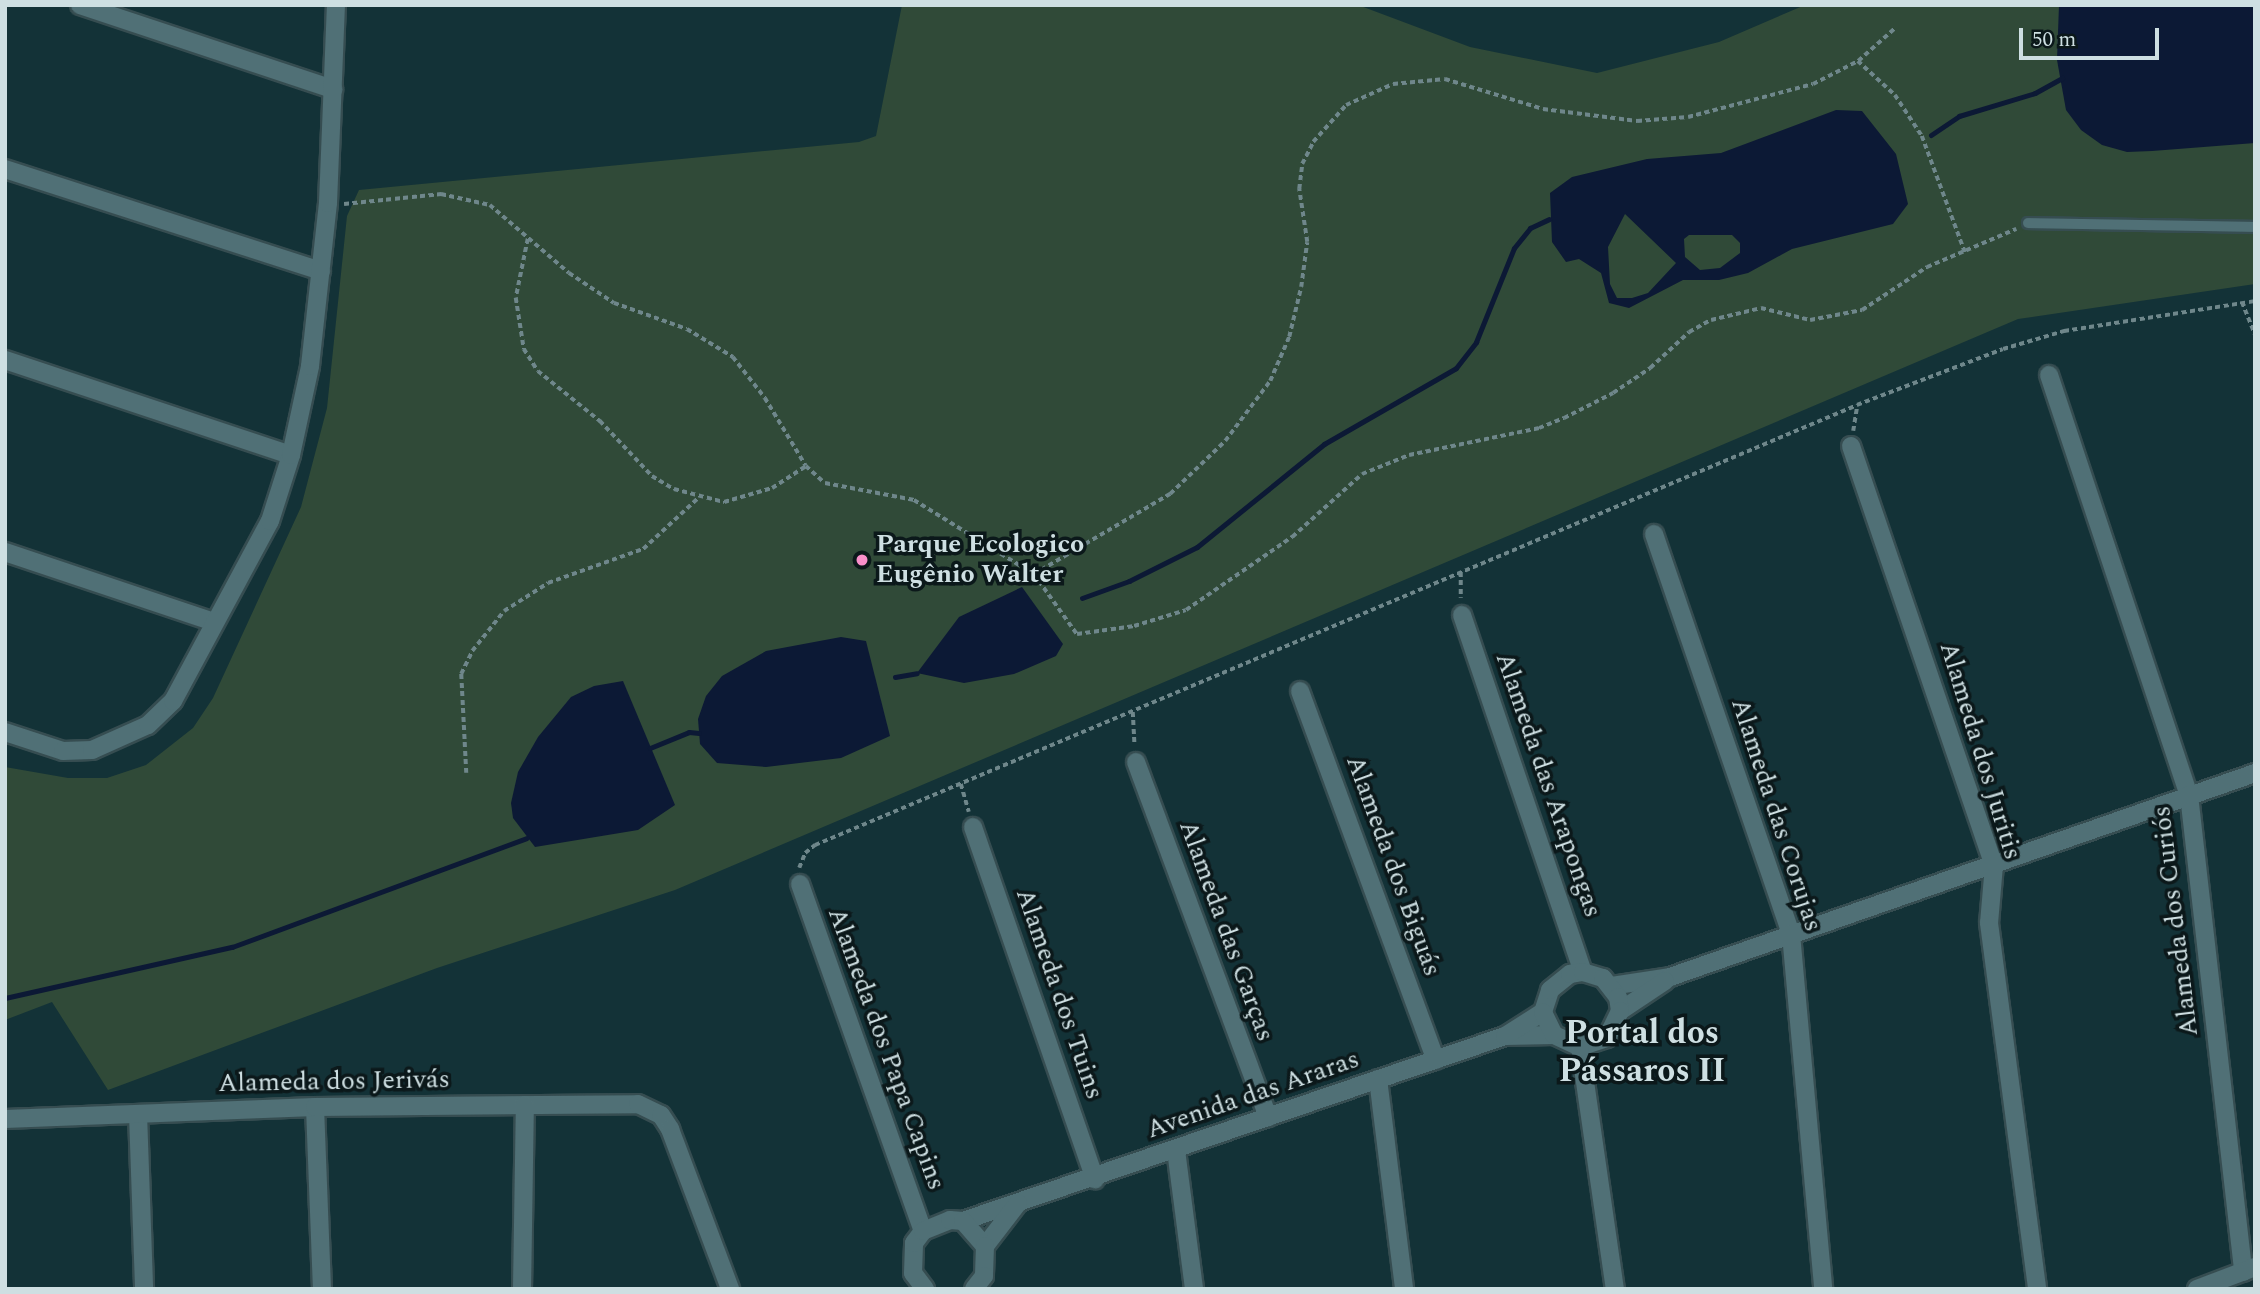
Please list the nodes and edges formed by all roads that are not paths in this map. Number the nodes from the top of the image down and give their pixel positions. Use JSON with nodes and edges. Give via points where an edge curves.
{"nodes":[{"id":1,"x":80,"y":5,"type":"edge"},
{"id":2,"x":340,"y":9,"type":"edge"},
{"id":3,"x":333,"y":89,"type":"junction"},
{"id":4,"x":5,"y":169,"type":"edge"},
{"id":5,"x":2028,"y":223,"type":"road end"},
{"id":6,"x":2255,"y":227,"type":"edge"},
{"id":7,"x":321,"y":271,"type":"junction"},
{"id":8,"x":5,"y":360,"type":"edge"},
{"id":9,"x":2049,"y":375,"type":"dead end"},
{"id":10,"x":1851,"y":446,"type":"road end"},
{"id":11,"x":291,"y":455,"type":"junction"},
{"id":12,"x":1654,"y":534,"type":"dead end"},
{"id":13,"x":5,"y":552,"type":"edge"},
{"id":14,"x":1462,"y":615,"type":"road end"},
{"id":15,"x":214,"y":622,"type":"junction"},
{"id":16,"x":1300,"y":691,"type":"dead end"},
{"id":17,"x":5,"y":732,"type":"edge"},
{"id":18,"x":1136,"y":762,"type":"road end"},
{"id":19,"x":2255,"y":773,"type":"edge"},
{"id":20,"x":2189,"y":795,"type":"junction"},
{"id":21,"x":973,"y":827,"type":"road end"},
{"id":22,"x":1994,"y":865,"type":"junction"},
{"id":23,"x":800,"y":884,"type":"road end"},
{"id":24,"x":1791,"y":934,"type":"junction"},
{"id":25,"x":1583,"y":972,"type":"junction"},
{"id":26,"x":1670,"y":977,"type":"junction"},
{"id":27,"x":1611,"y":986,"type":"junction"},
{"id":28,"x":1620,"y":1011,"type":"junction"},
{"id":29,"x":1543,"y":1012,"type":"junction"},
{"id":30,"x":1554,"y":1035,"type":"junction"},
{"id":31,"x":1505,"y":1036,"type":"junction"},
{"id":32,"x":1580,"y":1047,"type":"junction"},
{"id":33,"x":1436,"y":1060,"type":"junction"},
{"id":34,"x":1378,"y":1079,"type":"junction"},
{"id":35,"x":526,"y":1105,"type":"junction"},
{"id":36,"x":315,"y":1107,"type":"junction"},
{"id":37,"x":138,"y":1114,"type":"junction"},
{"id":38,"x":1268,"y":1118,"type":"junction"},
{"id":39,"x":5,"y":1119,"type":"edge"},
{"id":40,"x":1176,"y":1150,"type":"junction"},
{"id":41,"x":1095,"y":1179,"type":"junction"},
{"id":42,"x":1018,"y":1203,"type":"junction"},
{"id":43,"x":962,"y":1221,"type":"junction"},
{"id":44,"x":923,"y":1231,"type":"junction"},
{"id":45,"x":985,"y":1246,"type":"junction"},
{"id":46,"x":2249,"y":1270,"type":"edge"},
{"id":47,"x":525,"y":1283,"type":"edge"},
{"id":48,"x":981,"y":1284,"type":"edge"},
{"id":49,"x":144,"y":1289,"type":"edge"},
{"id":50,"x":322,"y":1289,"type":"edge"},
{"id":51,"x":730,"y":1289,"type":"edge"},
{"id":52,"x":925,"y":1289,"type":"edge"},
{"id":53,"x":1194,"y":1289,"type":"edge"},
{"id":54,"x":1404,"y":1289,"type":"edge"},
{"id":55,"x":1615,"y":1289,"type":"edge"},
{"id":56,"x":1823,"y":1289,"type":"edge"},
{"id":57,"x":2037,"y":1289,"type":"edge"},
{"id":58,"x":2197,"y":1289,"type":"edge"}],
"edges":[{"from":1,"to":3,"type":"street"},
{"from":2,"to":3,"type":"street"},
{"from":3,"to":7,"type":"street"},
{"from":4,"to":7,"type":"street"},
{"from":5,"to":6,"type":"lane"},
{"from":7,"to":11,"type":"street","via":[[310,366]]},
{"from":8,"to":11,"type":"street"},
{"from":9,"to":20,"type":"street","name":"Alameda dos Curiós"},
{"from":10,"to":22,"type":"street","name":"Alameda dos Juritis"},
{"from":11,"to":15,"type":"street","via":[[271,521]]},
{"from":12,"to":24,"type":"street","name":"Alameda das Corujas"},
{"from":13,"to":15,"type":"street"},
{"from":14,"to":25,"type":"street","name":"Alameda das Arapongas"},
{"from":15,"to":17,"type":"street","via":[[173,701],[148,725],[118,742],[92,750],[63,751]]},
{"from":16,"to":33,"type":"street","name":"Alameda dos Biguás"},
{"from":18,"to":38,"type":"street","name":"Alameda das Garças"},
{"from":19,"to":20,"type":"street"},
{"from":20,"to":22,"type":"street"},
{"from":20,"to":46,"type":"street","name":"Alameda dos Curiós"},
{"from":21,"to":41,"type":"street","name":"Alameda dos Tuins"},
{"from":22,"to":24,"type":"street"},
{"from":22,"to":57,"type":"street","name":"Alameda dos Juritis","via":[[1989,923]]},
{"from":23,"to":44,"type":"street","name":"Alameda dos Papa Capins"},
{"from":24,"to":26,"type":"street"},
{"from":24,"to":56,"type":"street","name":"Alameda das Corujas"},
{"from":25,"to":27,"type":"street"},
{"from":25,"to":29,"type":"street","via":[[1559,980],[1550,990]]},
{"from":26,"to":27,"type":"street"},
{"from":26,"to":28,"type":"street"},
{"from":27,"to":28,"type":"street"},
{"from":28,"to":32,"type":"street","via":[[1607,1038]]},
{"from":29,"to":30,"type":"street"},
{"from":29,"to":31,"type":"street"},
{"from":30,"to":31,"type":"street"},
{"from":30,"to":32,"type":"street"},
{"from":31,"to":33,"type":"street","name":"Avenida das Araras"},
{"from":32,"to":55,"type":"street"},
{"from":33,"to":34,"type":"street","name":"Avenida das Araras"},
{"from":34,"to":38,"type":"street","name":"Avenida das Araras"},
{"from":34,"to":54,"type":"street"},
{"from":35,"to":36,"type":"street","name":"Alameda dos Jerivás"},
{"from":35,"to":47,"type":"street"},
{"from":35,"to":51,"type":"street","name":"Alameda dos Jerivás","via":[[612,1102],[638,1104],[661,1115]]},
{"from":36,"to":37,"type":"street","name":"Alameda dos Jerivás"},
{"from":36,"to":50,"type":"street"},
{"from":37,"to":39,"type":"street","name":"Alameda dos Jerivás"},
{"from":37,"to":49,"type":"street"},
{"from":38,"to":40,"type":"street","name":"Avenida das Araras"},
{"from":40,"to":41,"type":"street","name":"Avenida das Araras"},
{"from":40,"to":53,"type":"street"},
{"from":41,"to":42,"type":"street","name":"Avenida das Araras"},
{"from":42,"to":43,"type":"street","name":"Avenida das Araras"},
{"from":42,"to":45,"type":"street"},
{"from":43,"to":44,"type":"street","name":"Avenida das Araras","via":[[936,1223]]},
{"from":43,"to":45,"type":"street"},
{"from":44,"to":52,"type":"street","via":[[911,1258],[913,1273]]},
{"from":45,"to":48,"type":"street"},
{"from":46,"to":58,"type":"street"}]}
